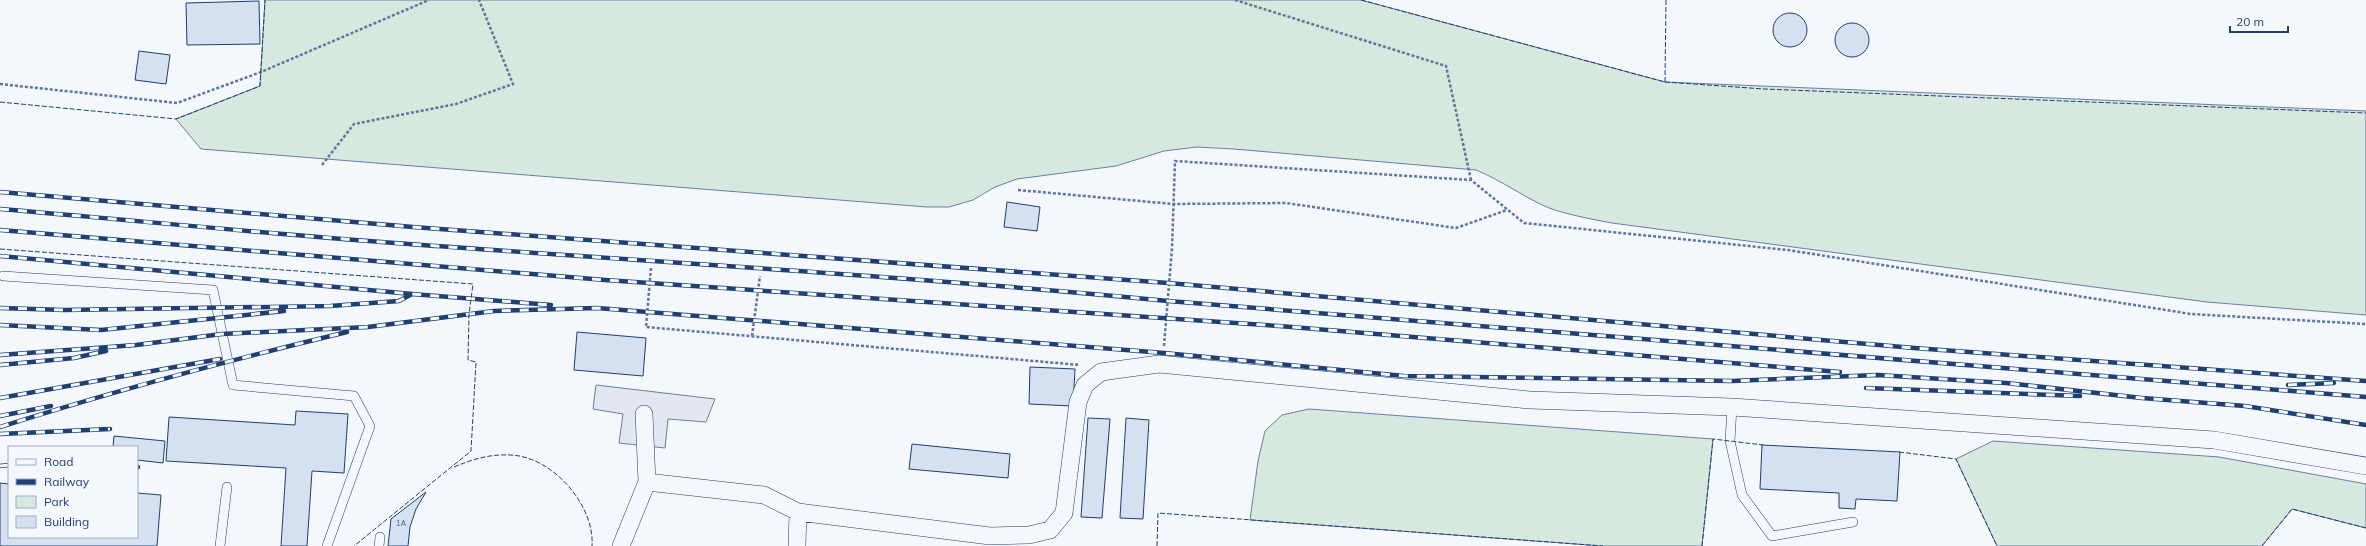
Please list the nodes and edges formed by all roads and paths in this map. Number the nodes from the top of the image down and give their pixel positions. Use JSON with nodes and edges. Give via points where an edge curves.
{"nodes":[{"id":1,"x":428,"y":0,"type":"edge"},
{"id":2,"x":479,"y":0,"type":"edge"},
{"id":3,"x":1235,"y":0,"type":"edge"},
{"id":4,"x":0,"y":84,"type":"edge"},
{"id":5,"x":322,"y":164,"type":"dead end"},
{"id":6,"x":1471,"y":180,"type":"junction"},
{"id":7,"x":1018,"y":190,"type":"dead end"},
{"id":8,"x":1174,"y":204,"type":"junction"},
{"id":9,"x":1508,"y":210,"type":"junction"},
{"id":10,"x":651,"y":268,"type":"dead end"},
{"id":11,"x":3,"y":276,"type":"dead end"},
{"id":12,"x":760,"y":276,"type":"dead end"},
{"id":13,"x":2366,"y":324,"type":"edge"},
{"id":14,"x":752,"y":336,"type":"junction"},
{"id":15,"x":1159,"y":364,"type":"junction"},
{"id":16,"x":1101,"y":372,"type":"junction"},
{"id":17,"x":1732,"y":406,"type":"junction"},
{"id":18,"x":644,"y":414,"type":"dead end"},
{"id":19,"x":2366,"y":466,"type":"edge"},
{"id":20,"x":647,"y":482,"type":"junction"},
{"id":21,"x":227,"y":487,"type":"dead end"},
{"id":22,"x":798,"y":512,"type":"junction"},
{"id":23,"x":1853,"y":522,"type":"dead end"},
{"id":24,"x":220,"y":546,"type":"edge"},
{"id":25,"x":327,"y":546,"type":"edge"},
{"id":26,"x":621,"y":546,"type":"edge"},
{"id":27,"x":797,"y":546,"type":"edge"}],
"edges":[{"from":1,"to":4,"type":"path","via":[[261,72],[177,103]]},
{"from":2,"to":5,"type":"path","via":[[513,84],[456,104],[354,124]]},
{"from":3,"to":6,"type":"path","via":[[1446,66]]},
{"from":6,"to":8,"type":"path","via":[[1175,161]]},
{"from":6,"to":9,"type":"path"},
{"from":7,"to":8,"type":"path"},
{"from":8,"to":9,"type":"path","via":[[1286,203],[1456,228]]},
{"from":8,"to":15,"type":"path","via":[[1164,353]]},
{"from":9,"to":13,"type":"path","via":[[1524,223],[1788,250],[2190,314]]},
{"from":10,"to":14,"type":"path","via":[[646,327]]},
{"from":11,"to":25,"type":"lane","via":[[213,290],[233,385],[354,396],[370,426]]},
{"from":12,"to":14,"type":"path"},
{"from":14,"to":16,"type":"path","via":[[1076,363]]},
{"from":15,"to":16,"type":"street"},
{"from":15,"to":17,"type":"street","via":[[1530,400]]},
{"from":16,"to":22,"type":"street","via":[[1086,385],[1078,402],[1064,513],[1050,530],[1029,535],[990,536]]},
{"from":17,"to":19,"type":"street","via":[[2214,440]]},
{"from":17,"to":23,"type":"lane","via":[[1730,441],[1742,495],[1772,536]]},
{"from":18,"to":20,"type":"street"},
{"from":20,"to":22,"type":"street","via":[[764,495]]},
{"from":20,"to":26,"type":"street"},
{"from":21,"to":24,"type":"lane"},
{"from":22,"to":27,"type":"street"}]}
